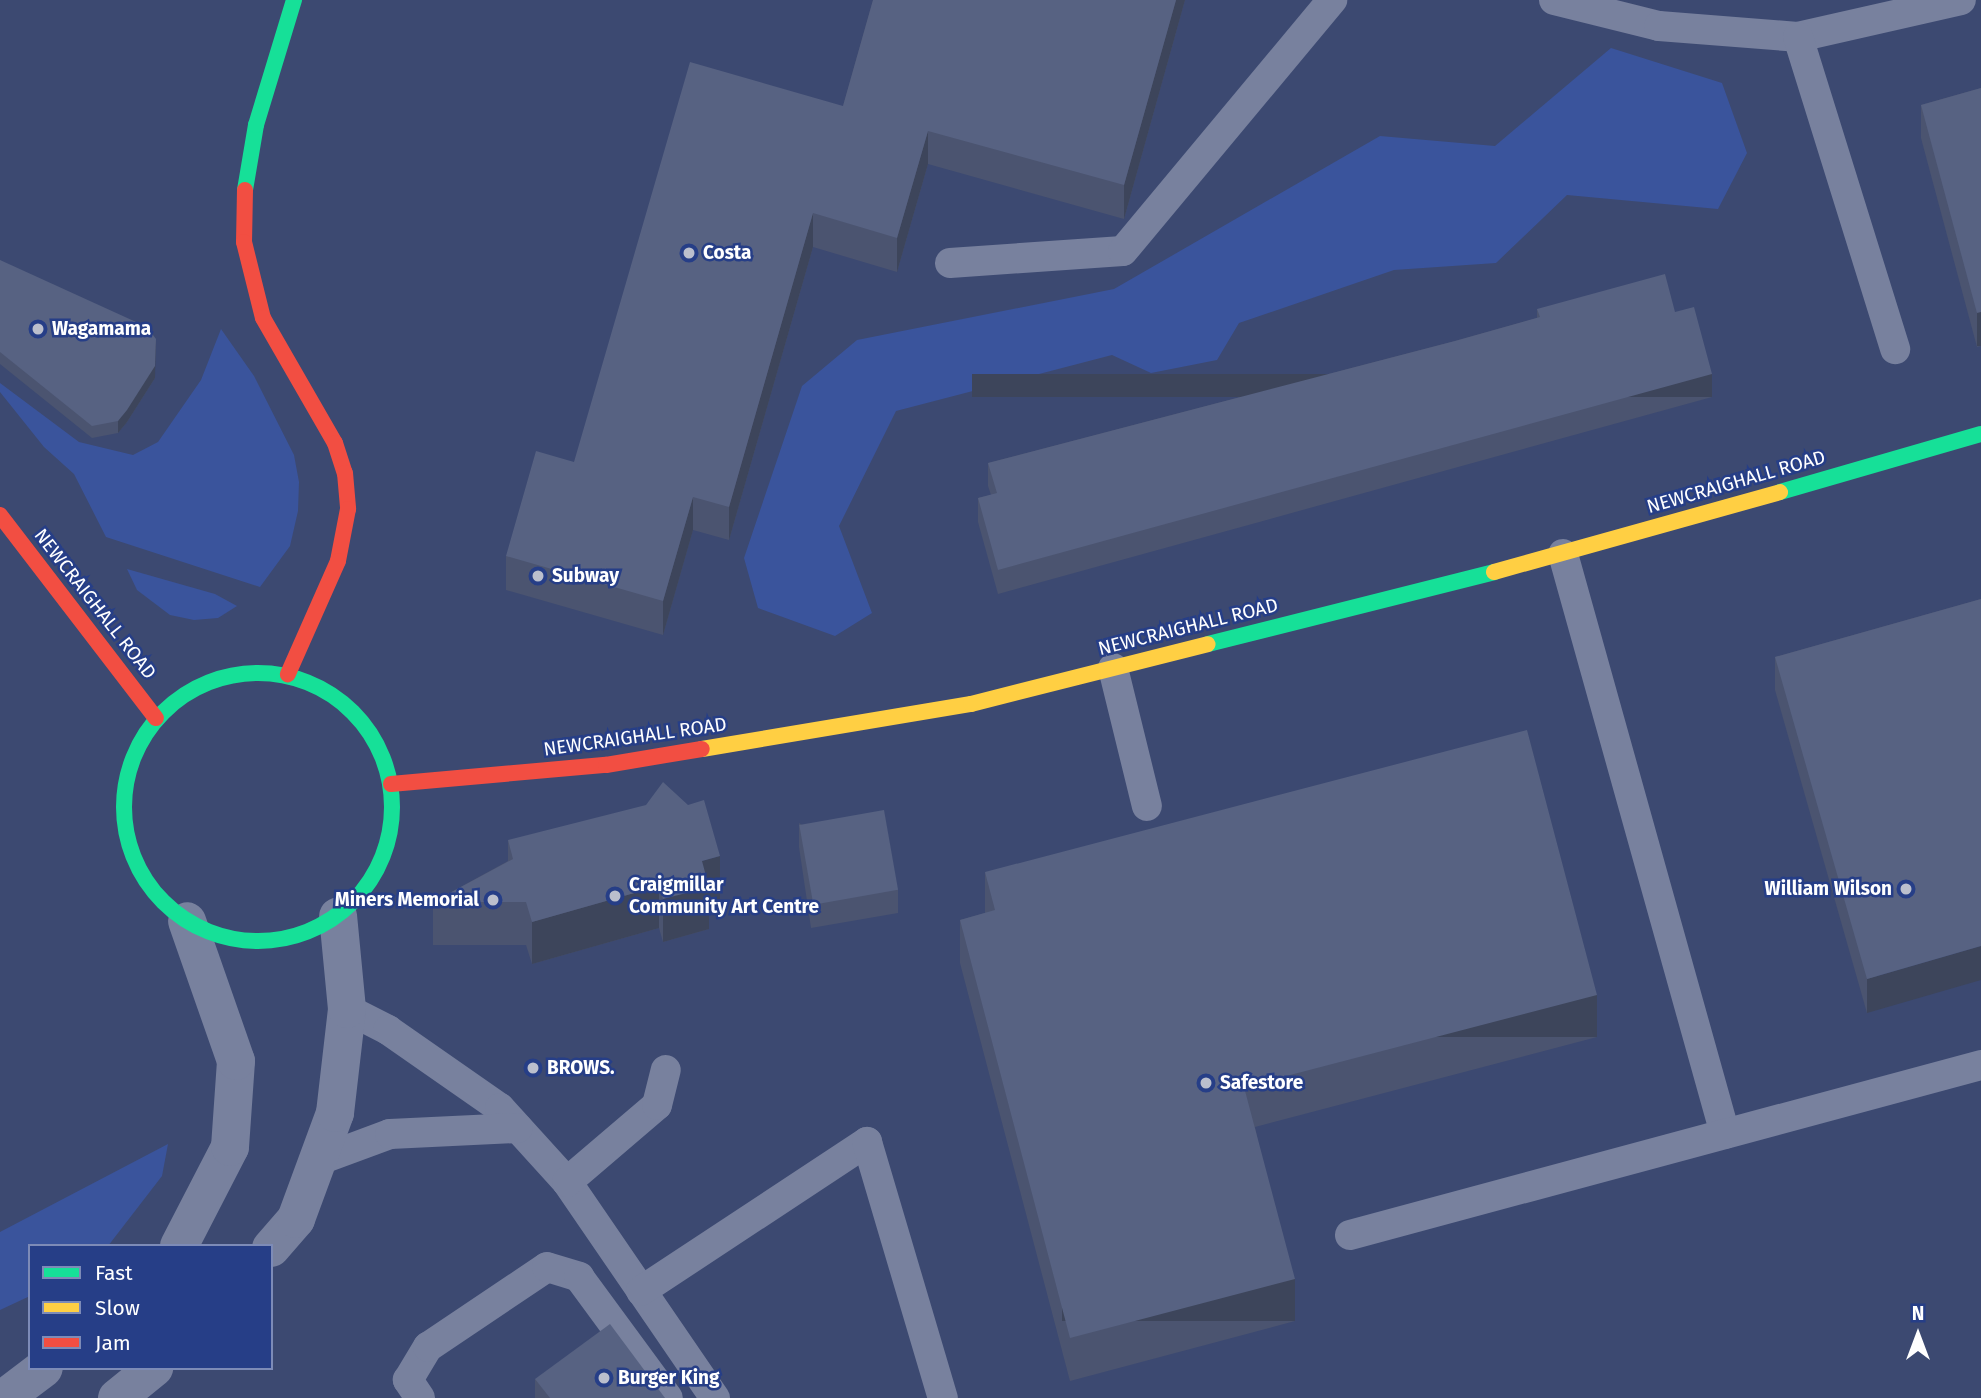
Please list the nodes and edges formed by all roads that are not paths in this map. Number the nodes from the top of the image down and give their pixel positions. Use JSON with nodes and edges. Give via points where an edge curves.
{"nodes":[{"id":1,"x":294,"y":0,"type":"edge"},
{"id":2,"x":1332,"y":0,"type":"edge"},
{"id":3,"x":1554,"y":0,"type":"edge"},
{"id":4,"x":1961,"y":0,"type":"edge"},
{"id":5,"x":1798,"y":37,"type":"junction"},
{"id":6,"x":950,"y":263,"type":"dead end"},
{"id":7,"x":1895,"y":349,"type":"dead end"},
{"id":8,"x":1981,"y":434,"type":"edge"},
{"id":9,"x":0,"y":515,"type":"edge"},
{"id":10,"x":1563,"y":554,"type":"junction"},
{"id":11,"x":1113,"y":668,"type":"junction"},
{"id":12,"x":288,"y":674,"type":"junction"},
{"id":13,"x":156,"y":718,"type":"junction"},
{"id":14,"x":391,"y":784,"type":"junction"},
{"id":15,"x":1147,"y":806,"type":"dead end"},
{"id":16,"x":338,"y":916,"type":"junction"},
{"id":17,"x":187,"y":921,"type":"junction"},
{"id":18,"x":347,"y":1009,"type":"junction"},
{"id":19,"x":1981,"y":1065,"type":"edge"},
{"id":20,"x":666,"y":1070,"type":"dead end"},
{"id":21,"x":518,"y":1128,"type":"junction"},
{"id":22,"x":1725,"y":1134,"type":"junction"},
{"id":23,"x":317,"y":1161,"type":"junction"},
{"id":24,"x":567,"y":1182,"type":"junction"},
{"id":25,"x":1350,"y":1235,"type":"dead end"},
{"id":26,"x":180,"y":1244,"type":"edge"},
{"id":27,"x":273,"y":1246,"type":"edge"},
{"id":28,"x":641,"y":1291,"type":"junction"},
{"id":29,"x":41,"y":1370,"type":"edge"},
{"id":30,"x":152,"y":1370,"type":"edge"},
{"id":31,"x":6,"y":1396,"type":"edge"},
{"id":32,"x":117,"y":1398,"type":"edge"},
{"id":33,"x":421,"y":1398,"type":"edge"},
{"id":34,"x":668,"y":1398,"type":"edge"},
{"id":35,"x":715,"y":1398,"type":"edge"},
{"id":36,"x":943,"y":1398,"type":"edge"}],
"edges":[{"from":1,"to":12,"type":"main road","via":[[256,125],[243,205],[244,242],[263,318],[335,443],[345,473],[348,509],[338,561]]},
{"from":2,"to":6,"type":"lane","via":[[1123,251]]},
{"from":3,"to":5,"type":"lane","via":[[1659,26]]},
{"from":4,"to":5,"type":"lane"},
{"from":5,"to":7,"type":"lane"},
{"from":8,"to":10,"type":"main road","name":"NEWCRAIGHALL ROAD"},
{"from":9,"to":13,"type":"main road","name":"NEWCRAIGHALL ROAD"},
{"from":10,"to":11,"type":"main road","name":"NEWCRAIGHALL ROAD"},
{"from":10,"to":22,"type":"lane"},
{"from":11,"to":14,"type":"main road","name":"NEWCRAIGHALL ROAD","via":[[971,704],[847,728],[606,765]]},
{"from":11,"to":15,"type":"lane"},
{"from":12,"to":13,"type":"main road","via":[[234,674],[189,690]]},
{"from":12,"to":14,"type":"main road","via":[[328,690],[347,705],[370,731]]},
{"from":13,"to":17,"type":"main road","via":[[124,792],[127,840],[143,876],[163,902]]},
{"from":14,"to":16,"type":"main road","via":[[393,808],[384,856],[357,899]]},
{"from":16,"to":17,"type":"main road","via":[[302,934],[256,942],[207,932]]},
{"from":16,"to":18,"type":"street"},
{"from":17,"to":26,"type":"street","via":[[236,1062],[230,1147]]},
{"from":18,"to":21,"type":"lane","via":[[388,1030],[500,1108]]},
{"from":18,"to":23,"type":"street","via":[[335,1113]]},
{"from":19,"to":22,"type":"lane"},
{"from":20,"to":24,"type":"lane","via":[[657,1105]]},
{"from":21,"to":23,"type":"lane","via":[[390,1133]]},
{"from":21,"to":24,"type":"lane"},
{"from":22,"to":25,"type":"lane"},
{"from":23,"to":27,"type":"street","via":[[296,1219]]},
{"from":24,"to":28,"type":"lane"},
{"from":28,"to":35,"type":"lane"},
{"from":28,"to":36,"type":"lane","via":[[867,1142]]},
{"from":29,"to":31,"type":"street"},
{"from":30,"to":32,"type":"street"},
{"from":33,"to":34,"type":"lane","via":[[408,1380],[428,1347],[547,1267],[579,1277]]}]}
